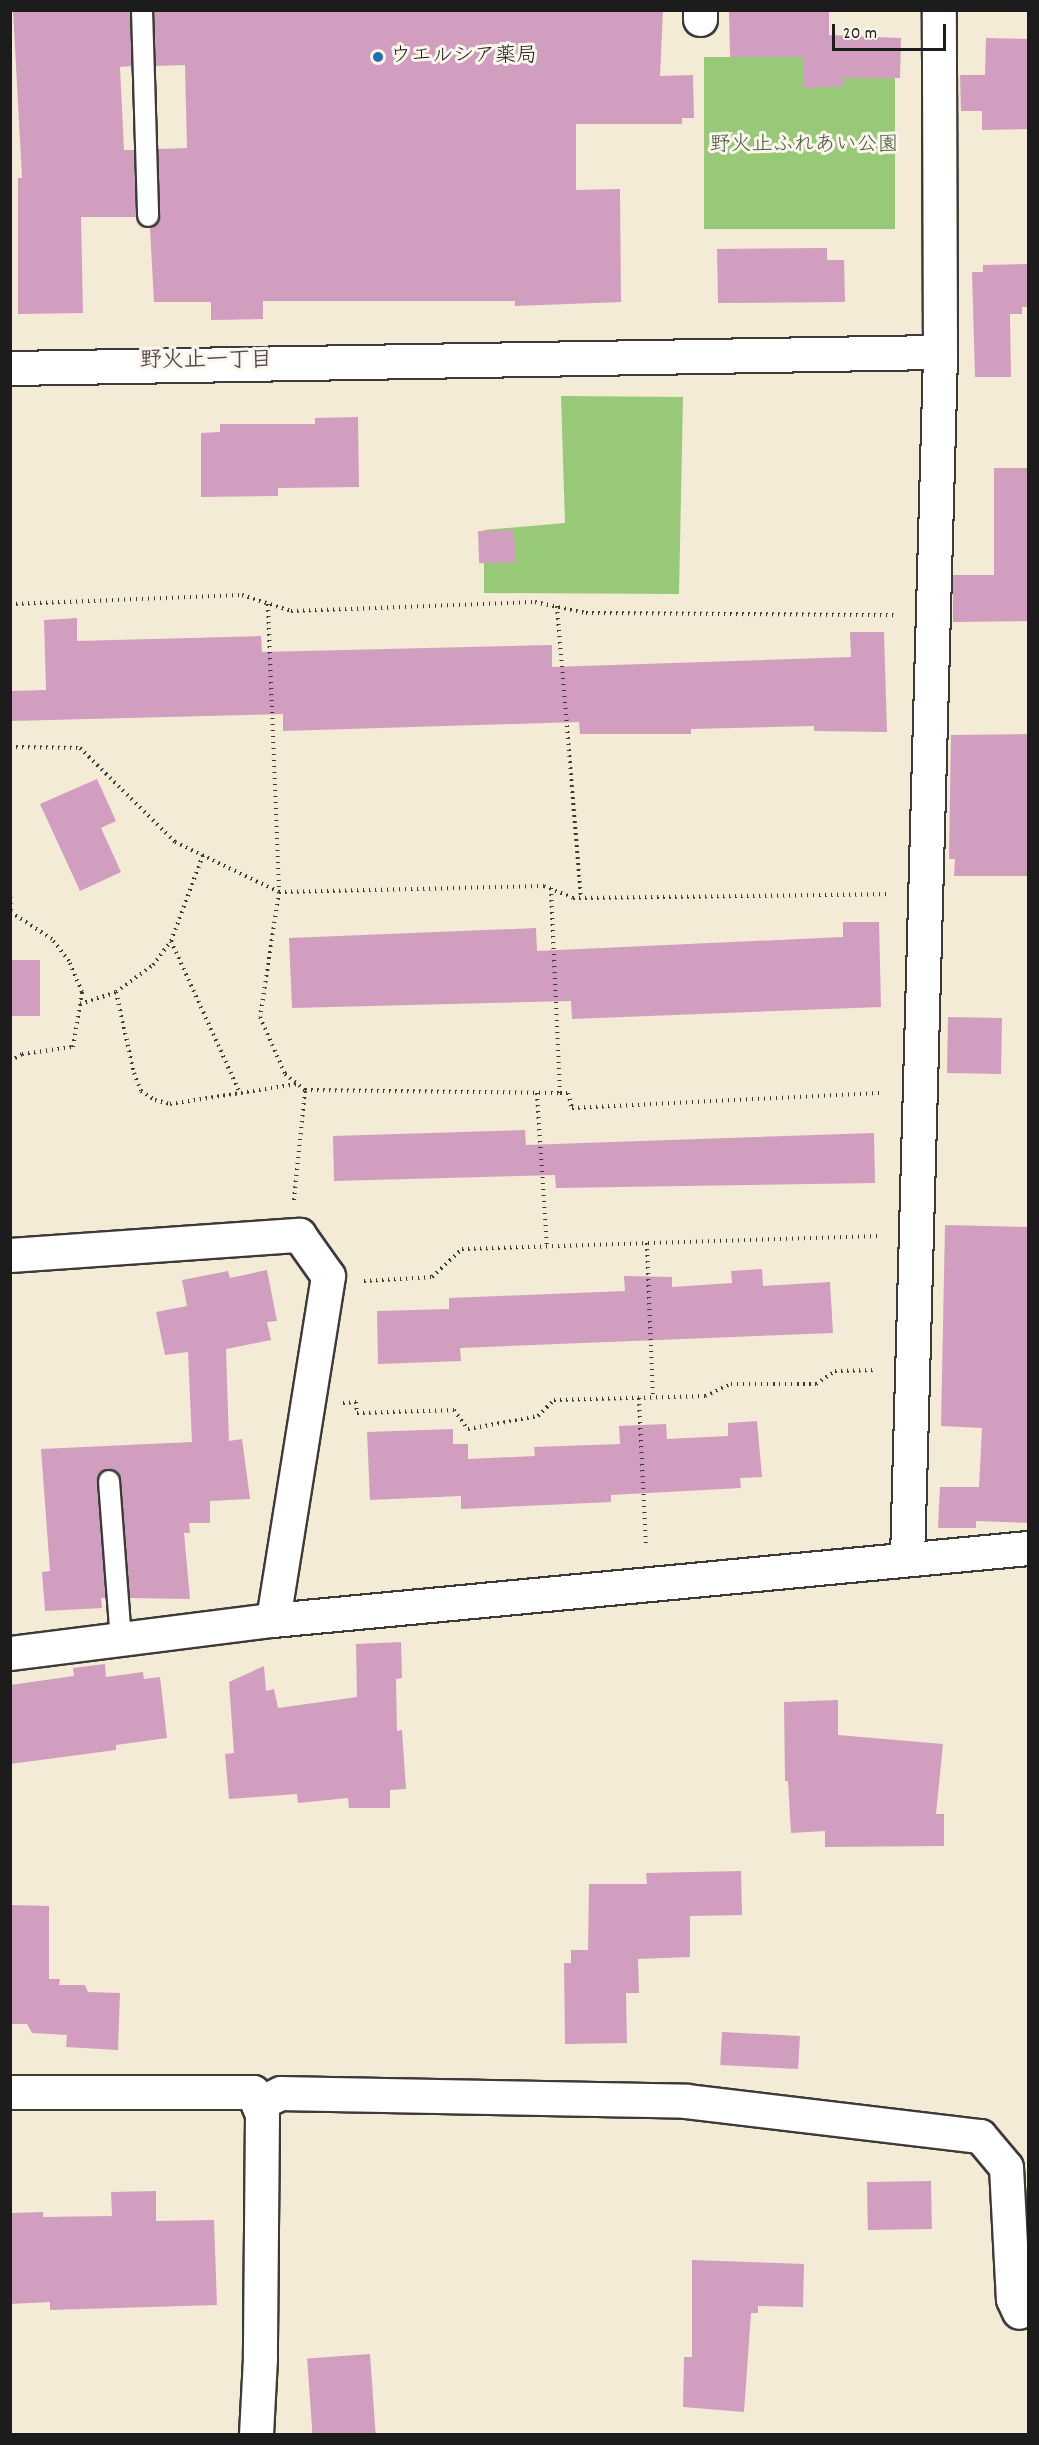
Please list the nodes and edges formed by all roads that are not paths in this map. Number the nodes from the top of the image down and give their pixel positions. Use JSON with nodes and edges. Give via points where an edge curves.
{"nodes":[{"id":1,"x":142,"y":10,"type":"edge"},
{"id":2,"x":939,"y":10,"type":"edge"},
{"id":3,"x":148,"y":216,"type":"dead end"},
{"id":4,"x":940,"y":352,"type":"junction"},
{"id":5,"x":10,"y":368,"type":"edge"},
{"id":6,"x":10,"y":1255,"type":"edge"},
{"id":7,"x":109,"y":1481,"type":"dead end"},
{"id":8,"x":1029,"y":1548,"type":"edge"},
{"id":9,"x":908,"y":1559,"type":"junction"},
{"id":10,"x":273,"y":1620,"type":"junction"},
{"id":11,"x":121,"y":1639,"type":"junction"},
{"id":12,"x":10,"y":1653,"type":"edge"},
{"id":13,"x":10,"y":2092,"type":"edge"},
{"id":14,"x":258,"y":2104,"type":"junction"},
{"id":15,"x":1024,"y":2313,"type":"edge"},
{"id":16,"x":256,"y":2434,"type":"edge"}],
"edges":[{"from":1,"to":3,"type":"lane"},
{"from":2,"to":4,"type":"street"},
{"from":4,"to":5,"type":"street"},
{"from":4,"to":9,"type":"street"},
{"from":6,"to":10,"type":"street","via":[[299,1235],[328,1276]]},
{"from":7,"to":11,"type":"lane"},
{"from":8,"to":9,"type":"street"},
{"from":9,"to":10,"type":"street"},
{"from":10,"to":11,"type":"street"},
{"from":11,"to":12,"type":"street"},
{"from":13,"to":14,"type":"street","via":[[253,2092]]},
{"from":14,"to":15,"type":"street","via":[[281,2092],[686,2101],[980,2136],[1006,2167],[1013,2298]]},
{"from":14,"to":16,"type":"street","via":[[262,2114],[262,2172]]}]}
